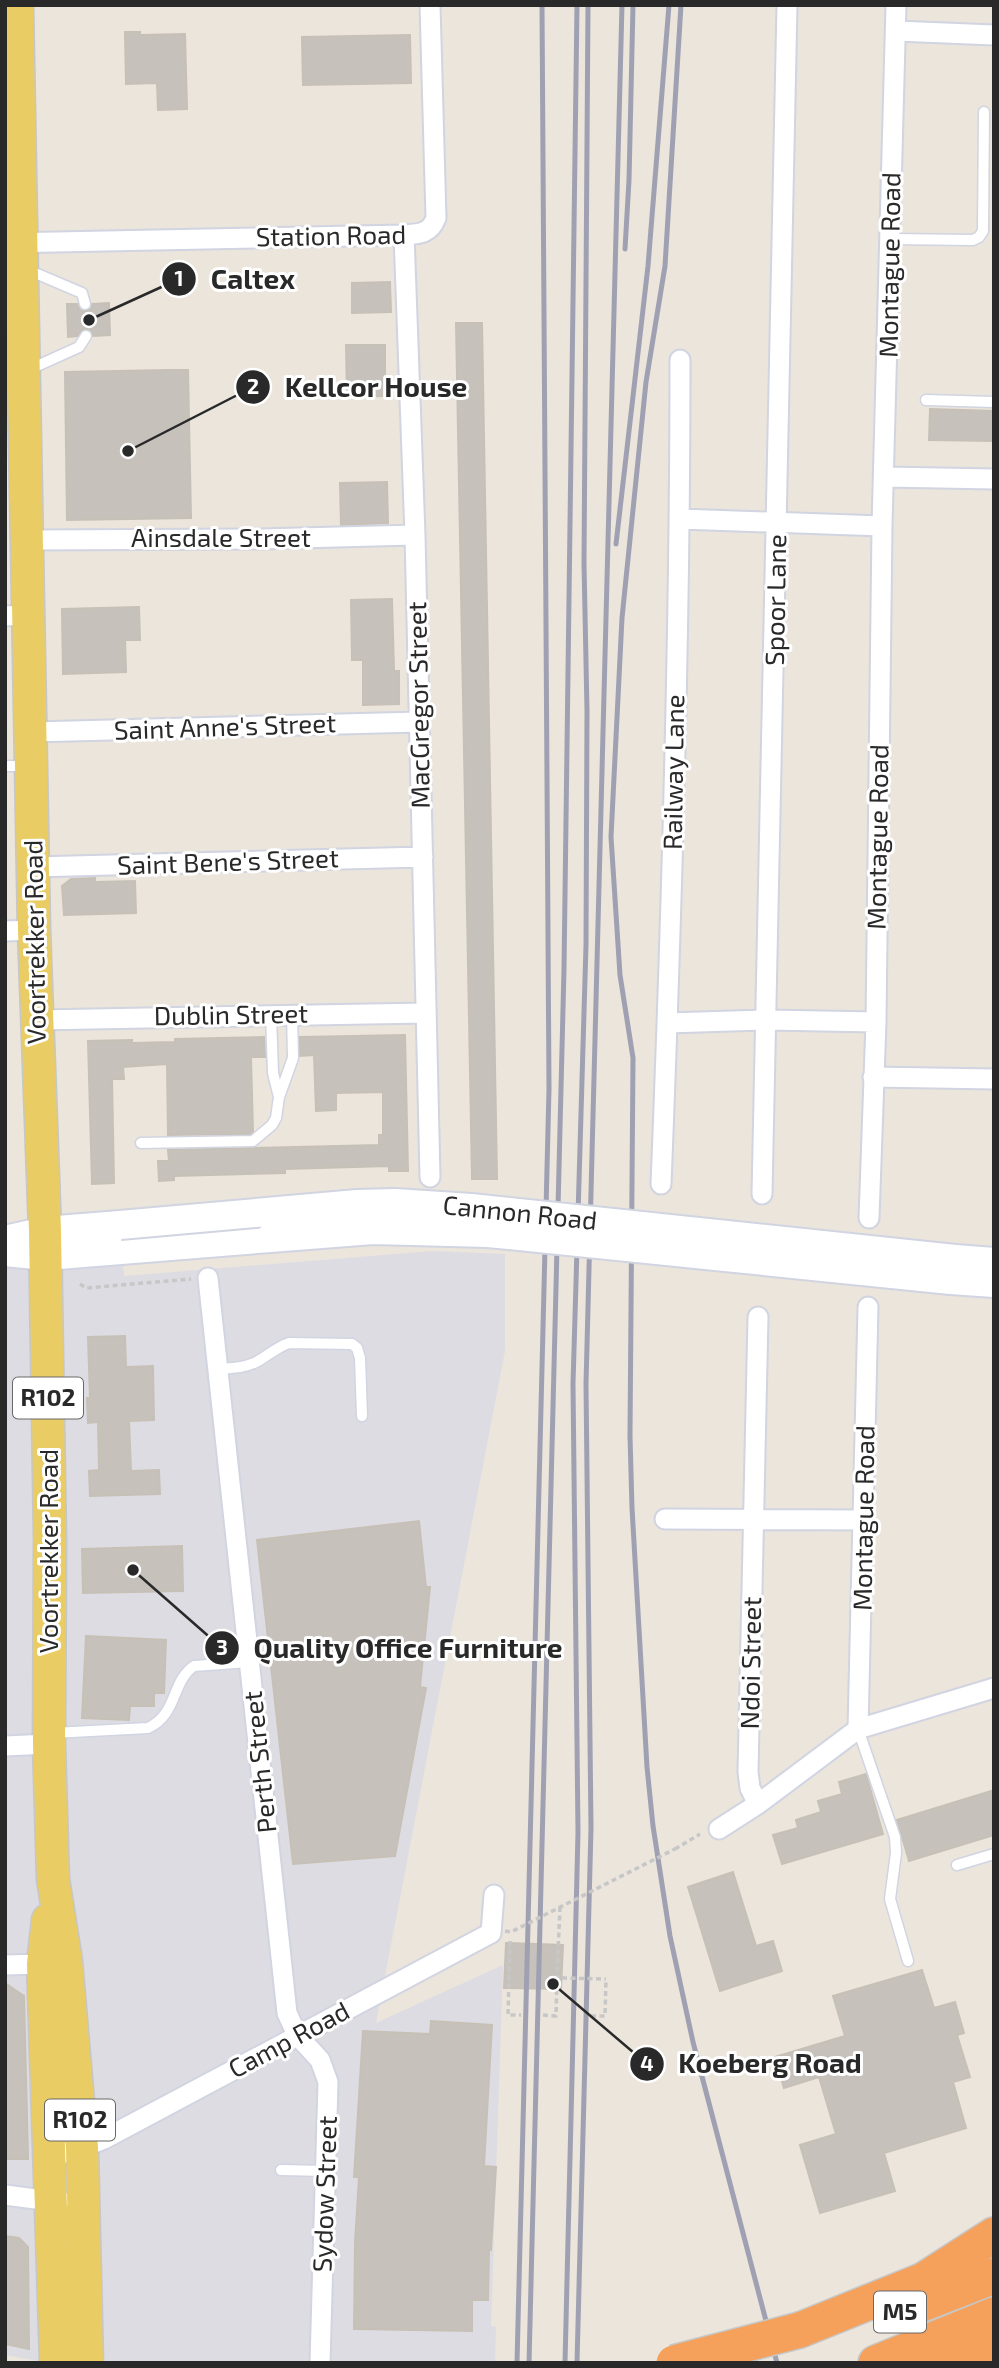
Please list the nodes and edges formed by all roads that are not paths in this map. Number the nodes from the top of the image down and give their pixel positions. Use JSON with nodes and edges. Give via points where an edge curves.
{"nodes":[{"id":1,"x":17,"y":5,"type":"edge"},
{"id":2,"x":430,"y":5,"type":"edge"},
{"id":3,"x":788,"y":5,"type":"edge"},
{"id":4,"x":896,"y":5,"type":"edge"},
{"id":5,"x":895,"y":31,"type":"junction"},
{"id":6,"x":994,"y":34,"type":"edge"},
{"id":7,"x":984,"y":112,"type":"dead end"},
{"id":8,"x":404,"y":234,"type":"junction"},
{"id":9,"x":891,"y":239,"type":"junction"},
{"id":10,"x":17,"y":251,"type":"edge"},
{"id":11,"x":85,"y":304,"type":"dead end"},
{"id":12,"x":86,"y":336,"type":"dead end"},
{"id":13,"x":680,"y":360,"type":"dead end"},
{"id":14,"x":24,"y":372,"type":"junction"},
{"id":15,"x":926,"y":400,"type":"dead end"},
{"id":16,"x":994,"y":402,"type":"edge"},
{"id":17,"x":885,"y":477,"type":"junction"},
{"id":18,"x":994,"y":480,"type":"edge"},
{"id":19,"x":680,"y":519,"type":"junction"},
{"id":20,"x":777,"y":523,"type":"junction"},
{"id":21,"x":882,"y":526,"type":"junction"},
{"id":22,"x":415,"y":535,"type":"junction"},
{"id":23,"x":27,"y":540,"type":"junction"},
{"id":24,"x":17,"y":616,"type":"edge"},
{"id":25,"x":419,"y":722,"type":"junction"},
{"id":26,"x":32,"y":732,"type":"junction"},
{"id":27,"x":19,"y":766,"type":"edge"},
{"id":28,"x":423,"y":857,"type":"junction"},
{"id":29,"x":33,"y":867,"type":"junction"},
{"id":30,"x":20,"y":930,"type":"edge"},
{"id":31,"x":426,"y":1013,"type":"junction"},
{"id":32,"x":271,"y":1014,"type":"junction"},
{"id":33,"x":292,"y":1014,"type":"junction"},
{"id":34,"x":37,"y":1020,"type":"junction"},
{"id":35,"x":768,"y":1020,"type":"junction"},
{"id":36,"x":876,"y":1022,"type":"junction"},
{"id":37,"x":667,"y":1023,"type":"junction"},
{"id":38,"x":873,"y":1077,"type":"junction"},
{"id":39,"x":994,"y":1079,"type":"edge"},
{"id":40,"x":279,"y":1097,"type":"junction"},
{"id":41,"x":141,"y":1143,"type":"dead end"},
{"id":42,"x":430,"y":1177,"type":"dead end"},
{"id":43,"x":661,"y":1184,"type":"dead end"},
{"id":44,"x":762,"y":1194,"type":"dead end"},
{"id":45,"x":869,"y":1218,"type":"dead end"},
{"id":46,"x":5,"y":1240,"type":"edge"},
{"id":47,"x":46,"y":1244,"type":"junction"},
{"id":48,"x":5,"y":1252,"type":"edge"},
{"id":49,"x":994,"y":1262,"type":"edge"},
{"id":50,"x":953,"y":1270,"type":"junction"},
{"id":51,"x":201,"y":1278,"type":"road end"},
{"id":52,"x":994,"y":1283,"type":"edge"},
{"id":53,"x":868,"y":1307,"type":"dead end"},
{"id":54,"x":758,"y":1317,"type":"dead end"},
{"id":55,"x":217,"y":1369,"type":"junction"},
{"id":56,"x":362,"y":1416,"type":"dead end"},
{"id":57,"x":665,"y":1519,"type":"dead end"},
{"id":58,"x":755,"y":1520,"type":"junction"},
{"id":59,"x":864,"y":1520,"type":"junction"},
{"id":60,"x":249,"y":1662,"type":"junction"},
{"id":61,"x":994,"y":1688,"type":"edge"},
{"id":62,"x":858,"y":1730,"type":"junction"},
{"id":63,"x":49,"y":1739,"type":"junction"},
{"id":64,"x":5,"y":1746,"type":"edge"},
{"id":65,"x":758,"y":1804,"type":"junction"},
{"id":66,"x":711,"y":1831,"type":"road end"},
{"id":67,"x":994,"y":1854,"type":"edge"},
{"id":68,"x":957,"y":1864,"type":"dead end"},
{"id":69,"x":53,"y":1879,"type":"junction"},
{"id":70,"x":494,"y":1895,"type":"dead end"},
{"id":71,"x":908,"y":1961,"type":"dead end"},
{"id":72,"x":43,"y":1964,"type":"junction"},
{"id":73,"x":5,"y":1965,"type":"edge"},
{"id":74,"x":297,"y":2035,"type":"junction"},
{"id":75,"x":82,"y":2148,"type":"junction"},
{"id":76,"x":49,"y":2157,"type":"junction"},
{"id":77,"x":281,"y":2170,"type":"dead end"},
{"id":78,"x":326,"y":2171,"type":"junction"},
{"id":79,"x":5,"y":2195,"type":"edge"},
{"id":80,"x":83,"y":2197,"type":"junction"},
{"id":81,"x":51,"y":2202,"type":"junction"},
{"id":82,"x":994,"y":2235,"type":"edge"},
{"id":83,"x":994,"y":2276,"type":"edge"},
{"id":84,"x":994,"y":2315,"type":"edge"},
{"id":85,"x":803,"y":2339,"type":"junction"},
{"id":86,"x":994,"y":2344,"type":"edge"},
{"id":87,"x":56,"y":2363,"type":"edge"},
{"id":88,"x":87,"y":2363,"type":"edge"},
{"id":89,"x":320,"y":2363,"type":"edge"},
{"id":90,"x":674,"y":2363,"type":"edge"},
{"id":91,"x":756,"y":2363,"type":"edge"},
{"id":92,"x":876,"y":2363,"type":"edge"},
{"id":93,"x":933,"y":2363,"type":"edge"}],
"edges":[{"from":1,"to":10,"type":"main road","name":"Voortrekker Road","number":"R102"},
{"from":2,"to":8,"type":"street","name":"Station Road","via":[[436,218],[426,232]]},
{"from":3,"to":20,"type":"street","name":"Spoor Lane"},
{"from":4,"to":5,"type":"street","name":"Montague Road"},
{"from":5,"to":6,"type":"street"},
{"from":5,"to":9,"type":"street","name":"Montague Road"},
{"from":7,"to":9,"type":"lane","via":[[983,231],[979,237]]},
{"from":8,"to":10,"type":"street","name":"Station Road"},
{"from":8,"to":22,"type":"street","name":"MacGregor Street"},
{"from":9,"to":17,"type":"street","name":"Montague Road"},
{"from":10,"to":11,"type":"lane","via":[[82,293]]},
{"from":10,"to":14,"type":"main road","name":"Voortrekker Road","number":"R102"},
{"from":12,"to":14,"type":"lane","via":[[79,347]]},
{"from":13,"to":19,"type":"street","name":"Railway Lane"},
{"from":14,"to":23,"type":"main road","name":"Voortrekker Road","number":"R102","via":[[20,432]]},
{"from":15,"to":16,"type":"lane"},
{"from":17,"to":18,"type":"street"},
{"from":17,"to":21,"type":"street","name":"Montague Road"},
{"from":19,"to":20,"type":"street"},
{"from":19,"to":37,"type":"street","name":"Railway Lane"},
{"from":20,"to":21,"type":"street"},
{"from":20,"to":35,"type":"street","name":"Spoor Lane"},
{"from":21,"to":36,"type":"street","name":"Montague Road"},
{"from":22,"to":23,"type":"street","name":"Ainsdale Street"},
{"from":22,"to":25,"type":"street","name":"MacGregor Street"},
{"from":23,"to":24,"type":"main road","name":"Voortrekker Road","number":"R102"},
{"from":24,"to":26,"type":"main road","name":"Voortrekker Road","number":"R102"},
{"from":25,"to":26,"type":"street","name":"Saint Anne's Street"},
{"from":25,"to":28,"type":"street","name":"MacGregor Street"},
{"from":26,"to":27,"type":"main road","name":"Voortrekker Road","number":"R102"},
{"from":27,"to":29,"type":"main road","name":"Voortrekker Road","number":"R102"},
{"from":28,"to":29,"type":"street","name":"Saint Bene's Street"},
{"from":28,"to":31,"type":"street","name":"MacGregor Street"},
{"from":29,"to":30,"type":"main road","name":"Voortrekker Road","number":"R102"},
{"from":30,"to":34,"type":"main road","name":"Voortrekker Road","number":"R102"},
{"from":31,"to":33,"type":"street","name":"Dublin Street"},
{"from":31,"to":42,"type":"street","name":"MacGregor Street"},
{"from":32,"to":33,"type":"street","name":"Dublin Street"},
{"from":32,"to":34,"type":"street","name":"Dublin Street"},
{"from":32,"to":40,"type":"lane","via":[[273,1073]]},
{"from":33,"to":40,"type":"lane","via":[[293,1058]]},
{"from":34,"to":47,"type":"main road","name":"Voortrekker Road","number":"R102"},
{"from":35,"to":36,"type":"street"},
{"from":35,"to":37,"type":"street"},
{"from":35,"to":44,"type":"street","name":"Spoor Lane"},
{"from":36,"to":38,"type":"street","name":"Montague Road"},
{"from":37,"to":43,"type":"street","name":"Railway Lane"},
{"from":38,"to":39,"type":"street"},
{"from":38,"to":45,"type":"street","name":"Montague Road"},
{"from":40,"to":41,"type":"lane","via":[[272,1125],[253,1141]]},
{"from":46,"to":47,"type":"main road"},
{"from":47,"to":48,"type":"main road"},
{"from":47,"to":50,"type":"main road","name":"Cannon Road","bridge":true,"via":[[428,1231]]},
{"from":47,"to":63,"type":"main road","name":"Voortrekker Road","number":"R102"},
{"from":49,"to":50,"type":"main road","name":"Cannon Road"},
{"from":50,"to":52,"type":"main road","name":"Cannon Road"},
{"from":51,"to":55,"type":"street","name":"Perth Street"},
{"from":53,"to":59,"type":"street","name":"Montague Road"},
{"from":54,"to":58,"type":"street","name":"Ndoi Street"},
{"from":55,"to":56,"type":"lane","via":[[255,1362],[289,1343],[352,1343],[360,1358]]},
{"from":55,"to":60,"type":"street","name":"Perth Street"},
{"from":57,"to":58,"type":"street"},
{"from":58,"to":59,"type":"street"},
{"from":58,"to":65,"type":"street","name":"Ndoi Street","via":[[748,1772]]},
{"from":59,"to":62,"type":"street","name":"Montague Road"},
{"from":60,"to":63,"type":"lane","via":[[194,1666],[187,1671],[169,1710],[148,1728]]},
{"from":60,"to":74,"type":"street","name":"Perth Street","via":[[287,2013]]},
{"from":61,"to":62,"type":"street"},
{"from":62,"to":65,"type":"street"},
{"from":62,"to":71,"type":"lane","via":[[895,1837],[890,1899]]},
{"from":63,"to":64,"type":"street"},
{"from":63,"to":69,"type":"main road","name":"Voortrekker Road","number":"R102"},
{"from":65,"to":66,"type":"street"},
{"from":67,"to":68,"type":"lane"},
{"from":69,"to":72,"type":"main road","name":"Voortrekker Road","number":"R102"},
{"from":69,"to":75,"type":"main road","name":"Voortrekker Road","number":"R102","via":[[66,1961]]},
{"from":70,"to":74,"type":"street","name":"Camp Road","via":[[491,1933]]},
{"from":72,"to":73,"type":"street"},
{"from":72,"to":76,"type":"main road","name":"Voortrekker Road","number":"R102"},
{"from":74,"to":75,"type":"street","name":"Camp Road"},
{"from":74,"to":78,"type":"street","name":"Sydow Street","via":[[320,2060],[328,2082]]},
{"from":75,"to":76,"type":"street","name":"Camp Road"},
{"from":75,"to":80,"type":"main road","name":"Voortrekker Road","number":"R102"},
{"from":76,"to":81,"type":"main road","name":"Voortrekker Road","number":"R102"},
{"from":77,"to":78,"type":"lane"},
{"from":78,"to":89,"type":"street","name":"Sydow Street"},
{"from":79,"to":81,"type":"street"},
{"from":80,"to":81,"type":"street"},
{"from":80,"to":88,"type":"main road","name":"Voortrekker Road","number":"R102"},
{"from":81,"to":87,"type":"main road","name":"Voortrekker Road","number":"R102"},
{"from":82,"to":85,"type":"highway","via":[[924,2280]]},
{"from":83,"to":85,"type":"highway","number":"M5"},
{"from":84,"to":92,"type":"highway","number":"M5"},
{"from":85,"to":90,"type":"highway","bridge":true},
{"from":85,"to":91,"type":"highway","number":"M5"},
{"from":86,"to":93,"type":"highway"}]}
